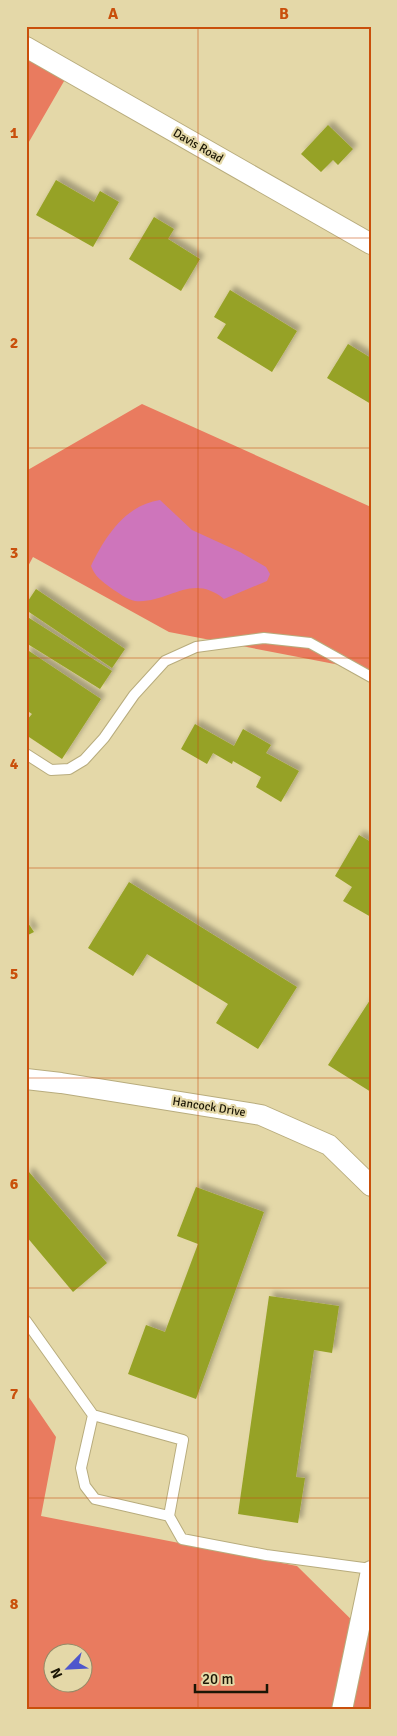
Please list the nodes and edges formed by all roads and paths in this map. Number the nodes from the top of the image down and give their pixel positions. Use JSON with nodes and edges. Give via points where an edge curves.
{"nodes":[{"id":1,"x":26,"y":47,"type":"edge"},
{"id":2,"x":371,"y":244,"type":"edge"},
{"id":3,"x":371,"y":677,"type":"edge"},
{"id":4,"x":26,"y":754,"type":"edge"},
{"id":5,"x":26,"y":1079,"type":"edge"},
{"id":6,"x":371,"y":1186,"type":"edge"},
{"id":7,"x":26,"y":1321,"type":"edge"},
{"id":8,"x":94,"y":1415,"type":"junction"},
{"id":9,"x":169,"y":1516,"type":"junction"},
{"id":10,"x":371,"y":1570,"type":"edge"},
{"id":11,"x":342,"y":1710,"type":"edge"}],
"edges":[{"from":1,"to":2,"type":"street","name":"Davis Road"},
{"from":3,"to":4,"type":"lane","via":[[310,643],[264,638],[196,647],[165,661],[134,695],[104,738],[84,760],[70,769],[51,770]]},
{"from":5,"to":6,"type":"street","name":"Hancock Drive","via":[[261,1115],[329,1145]]},
{"from":7,"to":8,"type":"lane"},
{"from":8,"to":9,"type":"lane","via":[[81,1468],[85,1486],[95,1499]]},
{"from":8,"to":9,"type":"lane","via":[[183,1440]]},
{"from":9,"to":10,"type":"lane","via":[[182,1539]]},
{"from":10,"to":11,"type":"street"}]}
